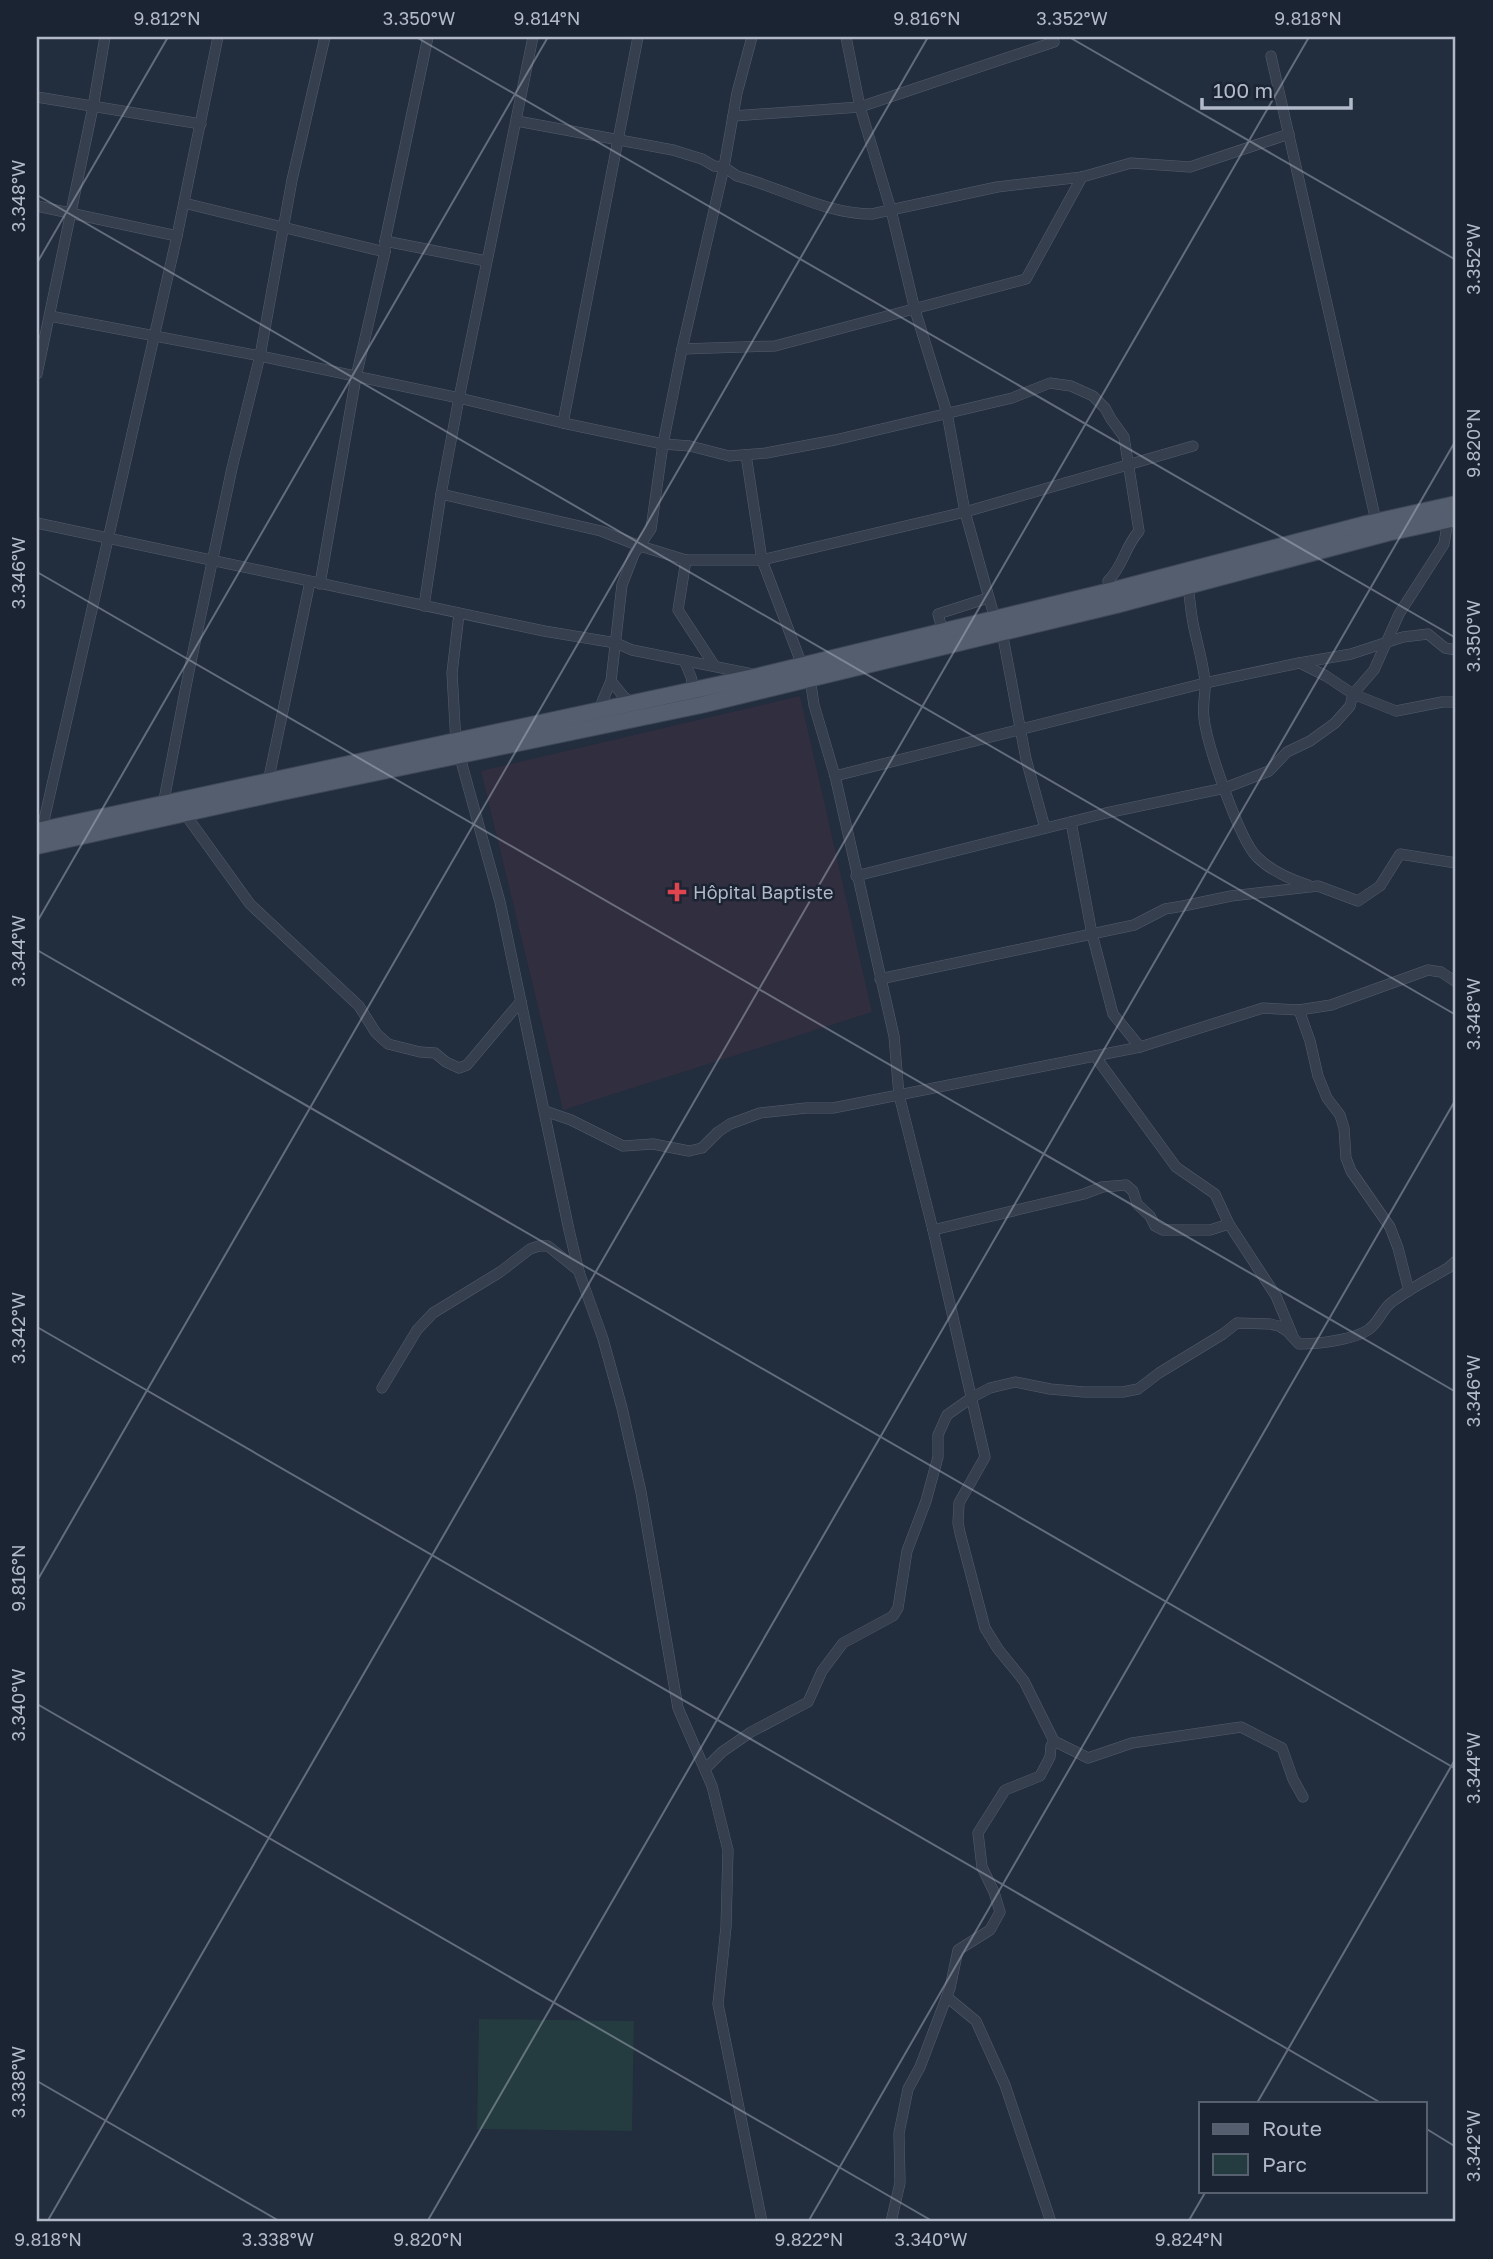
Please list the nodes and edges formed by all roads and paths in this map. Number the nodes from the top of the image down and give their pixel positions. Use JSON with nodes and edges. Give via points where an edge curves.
{"nodes":[{"id":1,"x":105,"y":37,"type":"edge"},
{"id":2,"x":218,"y":37,"type":"edge"},
{"id":3,"x":325,"y":37,"type":"edge"},
{"id":4,"x":428,"y":37,"type":"edge"},
{"id":5,"x":533,"y":37,"type":"edge"},
{"id":6,"x":638,"y":37,"type":"edge"},
{"id":7,"x":752,"y":37,"type":"edge"},
{"id":8,"x":846,"y":37,"type":"edge"},
{"id":9,"x":1054,"y":42,"type":"dead end"},
{"id":10,"x":1271,"y":56,"type":"dead end"},
{"id":11,"x":37,"y":97,"type":"edge"},
{"id":12,"x":93,"y":107,"type":"junction"},
{"id":13,"x":860,"y":107,"type":"junction"},
{"id":14,"x":733,"y":116,"type":"junction"},
{"id":15,"x":517,"y":121,"type":"junction"},
{"id":16,"x":201,"y":124,"type":"junction"},
{"id":17,"x":1289,"y":134,"type":"junction"},
{"id":18,"x":619,"y":141,"type":"junction"},
{"id":19,"x":724,"y":167,"type":"junction"},
{"id":20,"x":1082,"y":177,"type":"junction"},
{"id":21,"x":184,"y":203,"type":"junction"},
{"id":22,"x":37,"y":206,"type":"edge"},
{"id":23,"x":891,"y":210,"type":"junction"},
{"id":24,"x":71,"y":212,"type":"junction"},
{"id":25,"x":282,"y":227,"type":"junction"},
{"id":26,"x":177,"y":236,"type":"junction"},
{"id":27,"x":385,"y":241,"type":"junction"},
{"id":28,"x":384,"y":252,"type":"junction"},
{"id":29,"x":486,"y":261,"type":"junction"},
{"id":30,"x":915,"y":310,"type":"junction"},
{"id":31,"x":50,"y":316,"type":"junction"},
{"id":32,"x":154,"y":336,"type":"junction"},
{"id":33,"x":682,"y":349,"type":"junction"},
{"id":34,"x":260,"y":356,"type":"junction"},
{"id":35,"x":37,"y":374,"type":"edge"},
{"id":36,"x":356,"y":377,"type":"junction"},
{"id":37,"x":459,"y":398,"type":"junction"},
{"id":38,"x":947,"y":414,"type":"junction"},
{"id":39,"x":563,"y":423,"type":"junction"},
{"id":40,"x":663,"y":444,"type":"junction"},
{"id":41,"x":1193,"y":446,"type":"dead end"},
{"id":42,"x":746,"y":455,"type":"junction"},
{"id":43,"x":1129,"y":465,"type":"junction"},
{"id":44,"x":441,"y":494,"type":"junction"},
{"id":45,"x":965,"y":512,"type":"junction"},
{"id":46,"x":1450,"y":512,"type":"edge"},
{"id":47,"x":1376,"y":522,"type":"junction"},
{"id":48,"x":37,"y":523,"type":"edge"},
{"id":49,"x":109,"y":537,"type":"junction"},
{"id":50,"x":640,"y":546,"type":"junction"},
{"id":51,"x":687,"y":560,"type":"junction"},
{"id":52,"x":762,"y":560,"type":"junction"},
{"id":53,"x":213,"y":561,"type":"junction"},
{"id":54,"x":315,"y":583,"type":"junction"},
{"id":55,"x":1188,"y":586,"type":"junction"},
{"id":56,"x":1110,"y":591,"type":"junction"},
{"id":57,"x":988,"y":598,"type":"junction"},
{"id":58,"x":424,"y":606,"type":"junction"},
{"id":59,"x":459,"y":614,"type":"junction"},
{"id":60,"x":999,"y":625,"type":"junction"},
{"id":61,"x":945,"y":638,"type":"junction"},
{"id":62,"x":616,"y":643,"type":"junction"},
{"id":63,"x":1386,"y":643,"type":"junction"},
{"id":64,"x":1456,"y":650,"type":"edge"},
{"id":65,"x":684,"y":660,"type":"junction"},
{"id":66,"x":1299,"y":663,"type":"junction"},
{"id":67,"x":714,"y":665,"type":"junction"},
{"id":68,"x":806,"y":672,"type":"junction"},
{"id":69,"x":759,"y":676,"type":"junction"},
{"id":70,"x":611,"y":681,"type":"junction"},
{"id":71,"x":1205,"y":683,"type":"junction"},
{"id":72,"x":1353,"y":694,"type":"junction"},
{"id":73,"x":697,"y":698,"type":"junction"},
{"id":74,"x":1456,"y":702,"type":"edge"},
{"id":75,"x":632,"y":704,"type":"junction"},
{"id":76,"x":602,"y":711,"type":"junction"},
{"id":77,"x":649,"y":714,"type":"junction"},
{"id":78,"x":1020,"y":730,"type":"junction"},
{"id":79,"x":459,"y":748,"type":"junction"},
{"id":80,"x":835,"y":776,"type":"junction"},
{"id":81,"x":268,"y":782,"type":"junction"},
{"id":82,"x":1224,"y":788,"type":"junction"},
{"id":83,"x":163,"y":805,"type":"junction"},
{"id":84,"x":185,"y":814,"type":"junction"},
{"id":85,"x":1071,"y":822,"type":"junction"},
{"id":86,"x":1045,"y":828,"type":"junction"},
{"id":87,"x":40,"y":830,"type":"edge"},
{"id":88,"x":37,"y":846,"type":"edge"},
{"id":89,"x":1456,"y":863,"type":"edge"},
{"id":90,"x":856,"y":876,"type":"junction"},
{"id":91,"x":1311,"y":887,"type":"junction"},
{"id":92,"x":1092,"y":934,"type":"junction"},
{"id":93,"x":880,"y":979,"type":"junction"},
{"id":94,"x":1456,"y":982,"type":"edge"},
{"id":95,"x":521,"y":1001,"type":"junction"},
{"id":96,"x":1299,"y":1010,"type":"junction"},
{"id":97,"x":1140,"y":1047,"type":"junction"},
{"id":98,"x":1095,"y":1056,"type":"junction"},
{"id":99,"x":898,"y":1095,"type":"junction"},
{"id":100,"x":545,"y":1111,"type":"junction"},
{"id":101,"x":1229,"y":1224,"type":"junction"},
{"id":102,"x":933,"y":1230,"type":"junction"},
{"id":103,"x":1456,"y":1261,"type":"edge"},
{"id":104,"x":579,"y":1272,"type":"junction"},
{"id":105,"x":1409,"y":1291,"type":"junction"},
{"id":106,"x":1294,"y":1338,"type":"junction"},
{"id":107,"x":382,"y":1388,"type":"dead end"},
{"id":108,"x":971,"y":1398,"type":"junction"},
{"id":109,"x":1054,"y":1741,"type":"junction"},
{"id":110,"x":705,"y":1769,"type":"junction"},
{"id":111,"x":1303,"y":1797,"type":"dead end"},
{"id":112,"x":947,"y":1997,"type":"junction"},
{"id":113,"x":762,"y":2222,"type":"edge"},
{"id":114,"x":891,"y":2222,"type":"edge"},
{"id":115,"x":1051,"y":2222,"type":"edge"}],
"edges":[{"from":1,"to":12,"type":"street"},
{"from":2,"to":16,"type":"street"},
{"from":3,"to":25,"type":"street"},
{"from":4,"to":27,"type":"street"},
{"from":5,"to":15,"type":"street"},
{"from":6,"to":18,"type":"street"},
{"from":7,"to":14,"type":"street"},
{"from":8,"to":13,"type":"street"},
{"from":9,"to":13,"type":"street"},
{"from":10,"to":17,"type":"street"},
{"from":11,"to":12,"type":"street"},
{"from":12,"to":16,"type":"street"},
{"from":12,"to":24,"type":"street"},
{"from":13,"to":14,"type":"street"},
{"from":13,"to":23,"type":"street"},
{"from":14,"to":19,"type":"street"},
{"from":15,"to":18,"type":"street"},
{"from":15,"to":29,"type":"street"},
{"from":16,"to":21,"type":"street"},
{"from":17,"to":20,"type":"street","via":[[1190,167],[1131,163]]},
{"from":17,"to":47,"type":"street"},
{"from":18,"to":19,"type":"street","via":[[673,150]]},
{"from":18,"to":39,"type":"street"},
{"from":19,"to":23,"type":"street","via":[[737,176],[845,212]]},
{"from":19,"to":33,"type":"street"},
{"from":20,"to":23,"type":"street","via":[[997,187]]},
{"from":20,"to":30,"type":"street","via":[[1026,279]]},
{"from":21,"to":25,"type":"street"},
{"from":21,"to":26,"type":"street"},
{"from":22,"to":24,"type":"street"},
{"from":23,"to":30,"type":"street"},
{"from":24,"to":26,"type":"street"},
{"from":24,"to":31,"type":"street"},
{"from":25,"to":28,"type":"street"},
{"from":25,"to":34,"type":"street"},
{"from":26,"to":32,"type":"street"},
{"from":27,"to":28,"type":"street"},
{"from":27,"to":29,"type":"street"},
{"from":28,"to":36,"type":"street"},
{"from":29,"to":37,"type":"street"},
{"from":30,"to":33,"type":"street","via":[[775,346]]},
{"from":30,"to":38,"type":"street"},
{"from":31,"to":32,"type":"street"},
{"from":31,"to":35,"type":"street"},
{"from":32,"to":34,"type":"street"},
{"from":32,"to":49,"type":"street"},
{"from":33,"to":40,"type":"street"},
{"from":34,"to":36,"type":"street"},
{"from":34,"to":53,"type":"street"},
{"from":36,"to":37,"type":"street"},
{"from":36,"to":54,"type":"street"},
{"from":37,"to":39,"type":"street"},
{"from":37,"to":44,"type":"street"},
{"from":38,"to":42,"type":"street"},
{"from":38,"to":43,"type":"street","via":[[1051,383],[1071,386],[1093,396],[1105,408],[1124,437]]},
{"from":38,"to":45,"type":"street"},
{"from":39,"to":40,"type":"street"},
{"from":40,"to":42,"type":"street"},
{"from":40,"to":50,"type":"street","via":[[651,529]]},
{"from":41,"to":43,"type":"street"},
{"from":42,"to":52,"type":"street"},
{"from":43,"to":45,"type":"street"},
{"from":43,"to":56,"type":"street","via":[[1139,531],[1119,570],[1108,581]]},
{"from":44,"to":50,"type":"street","via":[[601,531]]},
{"from":44,"to":58,"type":"street"},
{"from":45,"to":52,"type":"street"},
{"from":45,"to":57,"type":"street"},
{"from":46,"to":47,"type":"main road"},
{"from":46,"to":55,"type":"main road"},
{"from":46,"to":63,"type":"street","via":[[1444,544],[1417,583]]},
{"from":47,"to":56,"type":"main road"},
{"from":48,"to":49,"type":"street"},
{"from":49,"to":53,"type":"street"},
{"from":49,"to":87,"type":"street"},
{"from":50,"to":51,"type":"street"},
{"from":50,"to":62,"type":"street","via":[[622,585]]},
{"from":51,"to":52,"type":"street"},
{"from":51,"to":67,"type":"street","via":[[678,610]]},
{"from":52,"to":68,"type":"street"},
{"from":53,"to":54,"type":"street"},
{"from":53,"to":83,"type":"street"},
{"from":54,"to":58,"type":"street"},
{"from":54,"to":81,"type":"street"},
{"from":55,"to":60,"type":"main road"},
{"from":55,"to":71,"type":"street"},
{"from":56,"to":60,"type":"main road"},
{"from":57,"to":60,"type":"street"},
{"from":57,"to":61,"type":"street","via":[[938,614]]},
{"from":58,"to":59,"type":"street"},
{"from":59,"to":62,"type":"street"},
{"from":59,"to":79,"type":"street","via":[[452,673]]},
{"from":60,"to":61,"type":"main road"},
{"from":60,"to":78,"type":"street"},
{"from":61,"to":68,"type":"main road"},
{"from":62,"to":65,"type":"street"},
{"from":62,"to":70,"type":"street"},
{"from":63,"to":64,"type":"street","via":[[1428,634],[1445,648]]},
{"from":63,"to":66,"type":"street"},
{"from":63,"to":72,"type":"street","via":[[1374,670]]},
{"from":65,"to":67,"type":"street"},
{"from":65,"to":73,"type":"street"},
{"from":66,"to":71,"type":"street"},
{"from":66,"to":72,"type":"street"},
{"from":67,"to":69,"type":"street"},
{"from":68,"to":69,"type":"main road"},
{"from":68,"to":73,"type":"main road"},
{"from":68,"to":80,"type":"street"},
{"from":69,"to":73,"type":"main road"},
{"from":70,"to":75,"type":"street"},
{"from":70,"to":76,"type":"street"},
{"from":71,"to":78,"type":"street"},
{"from":71,"to":82,"type":"street","via":[[1205,728]]},
{"from":72,"to":74,"type":"street","via":[[1395,711]]},
{"from":72,"to":82,"type":"street","via":[[1350,706],[1335,723],[1287,752],[1269,771]]},
{"from":73,"to":75,"type":"main road"},
{"from":73,"to":77,"type":"main road"},
{"from":75,"to":76,"type":"main road"},
{"from":75,"to":77,"type":"street"},
{"from":76,"to":79,"type":"main road"},
{"from":77,"to":79,"type":"main road"},
{"from":78,"to":80,"type":"street"},
{"from":78,"to":86,"type":"street"},
{"from":79,"to":81,"type":"main road"},
{"from":79,"to":84,"type":"main road"},
{"from":79,"to":95,"type":"street"},
{"from":80,"to":90,"type":"street"},
{"from":81,"to":83,"type":"main road"},
{"from":82,"to":85,"type":"street"},
{"from":82,"to":91,"type":"street","via":[[1254,854],[1285,877]]},
{"from":83,"to":87,"type":"main road"},
{"from":84,"to":88,"type":"main road"},
{"from":84,"to":95,"type":"street","via":[[250,904],[359,1006],[388,1044],[435,1053],[459,1069]]},
{"from":85,"to":86,"type":"street"},
{"from":85,"to":92,"type":"street"},
{"from":86,"to":90,"type":"street"},
{"from":89,"to":91,"type":"street","via":[[1400,854],[1380,886],[1359,901],[1325,887]]},
{"from":90,"to":93,"type":"street"},
{"from":91,"to":92,"type":"street","via":[[1165,909],[1134,925]]},
{"from":92,"to":93,"type":"street"},
{"from":92,"to":97,"type":"street","via":[[1113,1014]]},
{"from":93,"to":99,"type":"street","via":[[894,1036]]},
{"from":94,"to":96,"type":"street","via":[[1428,970],[1331,1005]]},
{"from":95,"to":100,"type":"street"},
{"from":96,"to":97,"type":"street","via":[[1263,1008]]},
{"from":96,"to":105,"type":"street","via":[[1318,1076],[1340,1115],[1351,1171],[1390,1227]]},
{"from":97,"to":98,"type":"street"},
{"from":98,"to":99,"type":"street"},
{"from":98,"to":101,"type":"street","via":[[1176,1167],[1215,1194]]},
{"from":99,"to":100,"type":"street","via":[[833,1108],[760,1113],[730,1124],[702,1149],[690,1151],[653,1144],[623,1146]]},
{"from":99,"to":102,"type":"street"},
{"from":100,"to":104,"type":"street"},
{"from":101,"to":102,"type":"street","via":[[1210,1230],[1163,1230],[1155,1226],[1126,1185],[1102,1187]]},
{"from":101,"to":106,"type":"street","via":[[1276,1296]]},
{"from":102,"to":108,"type":"street"},
{"from":103,"to":105,"type":"street"},
{"from":104,"to":107,"type":"street","via":[[548,1246],[530,1249],[433,1313],[417,1330]]},
{"from":104,"to":110,"type":"street","via":[[610,1362],[641,1492],[678,1707]]},
{"from":105,"to":106,"type":"street","via":[[1388,1304],[1368,1331],[1310,1344],[1299,1344]]},
{"from":106,"to":108,"type":"street","via":[[1279,1326],[1237,1323],[1138,1389],[1084,1392],[1015,1381]]},
{"from":108,"to":109,"type":"street","via":[[985,1457],[959,1503],[960,1533],[985,1628],[1024,1681]]},
{"from":108,"to":110,"type":"street","via":[[947,1415],[938,1435],[938,1457],[907,1551],[893,1616],[843,1643],[822,1671],[808,1702],[751,1731]]},
{"from":109,"to":111,"type":"street","via":[[1088,1758],[1132,1744],[1241,1727],[1282,1748]]},
{"from":109,"to":112,"type":"street","via":[[1040,1776],[1005,1790],[978,1833],[982,1867],[1000,1912],[990,1930],[958,1950]]},
{"from":110,"to":113,"type":"street","via":[[727,1850],[718,2004]]},
{"from":112,"to":114,"type":"street","via":[[908,2089],[899,2133],[900,2183]]},
{"from":112,"to":115,"type":"street","via":[[976,2021],[1005,2085]]}]}
